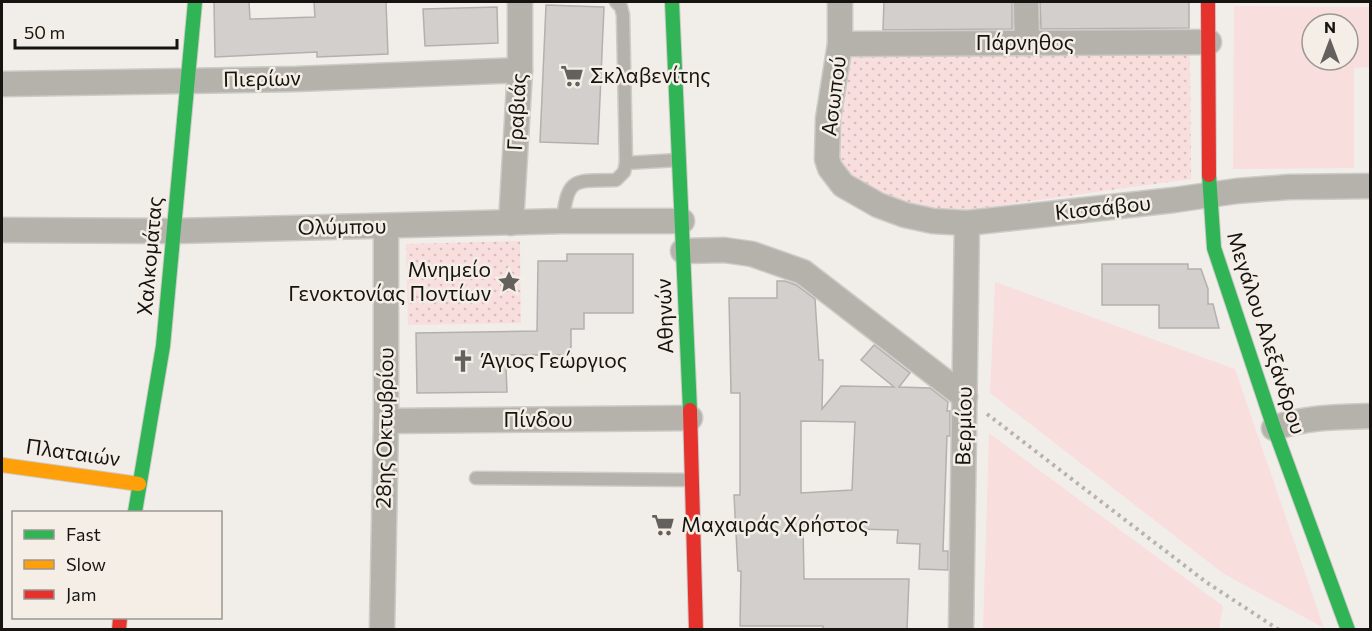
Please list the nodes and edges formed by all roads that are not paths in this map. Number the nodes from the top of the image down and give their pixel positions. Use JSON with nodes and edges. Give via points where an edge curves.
{"nodes":[{"id":1,"x":195,"y":2,"type":"edge"},
{"id":2,"x":520,"y":2,"type":"edge"},
{"id":3,"x":672,"y":2,"type":"edge"},
{"id":4,"x":840,"y":2,"type":"edge"},
{"id":5,"x":1026,"y":2,"type":"edge"},
{"id":6,"x":1208,"y":2,"type":"edge"},
{"id":7,"x":619,"y":4,"type":"edge"},
{"id":8,"x":1209,"y":42,"type":"junction"},
{"id":9,"x":1027,"y":43,"type":"junction"},
{"id":10,"x":840,"y":44,"type":"junction"},
{"id":11,"x":520,"y":70,"type":"junction"},
{"id":12,"x":186,"y":81,"type":"junction"},
{"id":13,"x":4,"y":84,"type":"dead end"},
{"id":14,"x":680,"y":160,"type":"junction"},
{"id":15,"x":626,"y":163,"type":"junction"},
{"id":16,"x":843,"y":185,"type":"joint"},
{"id":17,"x":1371,"y":186,"type":"edge"},
{"id":18,"x":1209,"y":195,"type":"junction"},
{"id":19,"x":564,"y":210,"type":"junction"},
{"id":20,"x":682,"y":221,"type":"junction"},
{"id":21,"x":511,"y":223,"type":"junction"},
{"id":22,"x":967,"y":223,"type":"junction"},
{"id":23,"x":386,"y":226,"type":"junction"},
{"id":24,"x":2,"y":230,"type":"edge"},
{"id":25,"x":174,"y":231,"type":"junction"},
{"id":26,"x":683,"y":251,"type":"junction"},
{"id":27,"x":964,"y":397,"type":"junction"},
{"id":28,"x":1371,"y":416,"type":"edge"},
{"id":29,"x":690,"y":418,"type":"junction"},
{"id":30,"x":386,"y":421,"type":"junction"},
{"id":31,"x":1274,"y":428,"type":"junction"},
{"id":32,"x":2,"y":465,"type":"edge"},
{"id":33,"x":476,"y":478,"type":"dead end"},
{"id":34,"x":692,"y":480,"type":"junction"},
{"id":35,"x":139,"y":484,"type":"junction"},
{"id":36,"x":135,"y":511,"type":"edge"},
{"id":37,"x":382,"y":630,"type":"edge"},
{"id":38,"x":696,"y":630,"type":"edge"},
{"id":39,"x":961,"y":630,"type":"edge"},
{"id":40,"x":1348,"y":630,"type":"edge"}],
"edges":[{"from":1,"to":12,"type":"street","name":"Χαλκομάτας"},
{"from":2,"to":11,"type":"street","name":"Γραβιάς"},
{"from":3,"to":14,"type":"street","name":"Αθηνών"},
{"from":4,"to":10,"type":"street","name":"Ασωπού"},
{"from":5,"to":9,"type":"street"},
{"from":6,"to":8,"type":"street","name":"Μεγάλου Αλεξάνδρου"},
{"from":7,"to":15,"type":"lane","via":[[623,15]]},
{"from":8,"to":9,"type":"street","name":"Πάρνηθος"},
{"from":8,"to":18,"type":"street","name":"Μεγάλου Αλεξάνδρου"},
{"from":9,"to":10,"type":"street","name":"Πάρνηθος"},
{"from":10,"to":16,"type":"street","name":"Ασωπού","via":[[828,119],[827,159]]},
{"from":11,"to":12,"type":"street","name":"Πιερίων"},
{"from":11,"to":21,"type":"street","name":"Γραβιάς"},
{"from":12,"to":13,"type":"street","name":"Πιερίων"},
{"from":12,"to":25,"type":"street","name":"Χαλκομάτας"},
{"from":14,"to":15,"type":"lane"},
{"from":14,"to":20,"type":"street","name":"Αθηνών"},
{"from":15,"to":19,"type":"lane","via":[[624,172],[615,180],[580,181],[568,190]]},
{"from":16,"to":22,"type":"street","name":"Κισσάβου","via":[[905,215]]},
{"from":17,"to":18,"type":"street","name":"Κισσάβου","via":[[1289,187]]},
{"from":18,"to":22,"type":"street","name":"Κισσάβου"},
{"from":18,"to":31,"type":"street","name":"Μεγάλου Αλεξάνδρου","via":[[1214,248]]},
{"from":19,"to":20,"type":"street","name":"Ολύμπου"},
{"from":19,"to":21,"type":"street","name":"Ολύμπου"},
{"from":20,"to":26,"type":"street","name":"Αθηνών"},
{"from":21,"to":23,"type":"street","name":"Ολύμπου"},
{"from":22,"to":27,"type":"street","name":"Βερμίου"},
{"from":23,"to":25,"type":"street","name":"Ολύμπου"},
{"from":23,"to":30,"type":"street","name":"28ης Οκτωβρίου"},
{"from":24,"to":25,"type":"street","name":"Ολύμπου"},
{"from":25,"to":35,"type":"street","name":"Χαλκομάτας","via":[[163,348]]},
{"from":26,"to":27,"type":"street","via":[[752,254],[803,272]]},
{"from":26,"to":29,"type":"street","name":"Αθηνών"},
{"from":27,"to":39,"type":"street","name":"Βερμίου"},
{"from":28,"to":31,"type":"street","via":[[1320,417]]},
{"from":29,"to":30,"type":"street","name":"Πίνδου"},
{"from":29,"to":34,"type":"street","name":"Αθηνών"},
{"from":30,"to":37,"type":"street","name":"28ης Οκτωβρίου"},
{"from":31,"to":40,"type":"street","name":"Μεγάλου Αλεξάνδρου"},
{"from":32,"to":35,"type":"street","name":"Πλαταιών"},
{"from":33,"to":34,"type":"lane"},
{"from":34,"to":38,"type":"street","name":"Αθηνών"},
{"from":35,"to":36,"type":"street","name":"Χαλκομάτας"}]}
